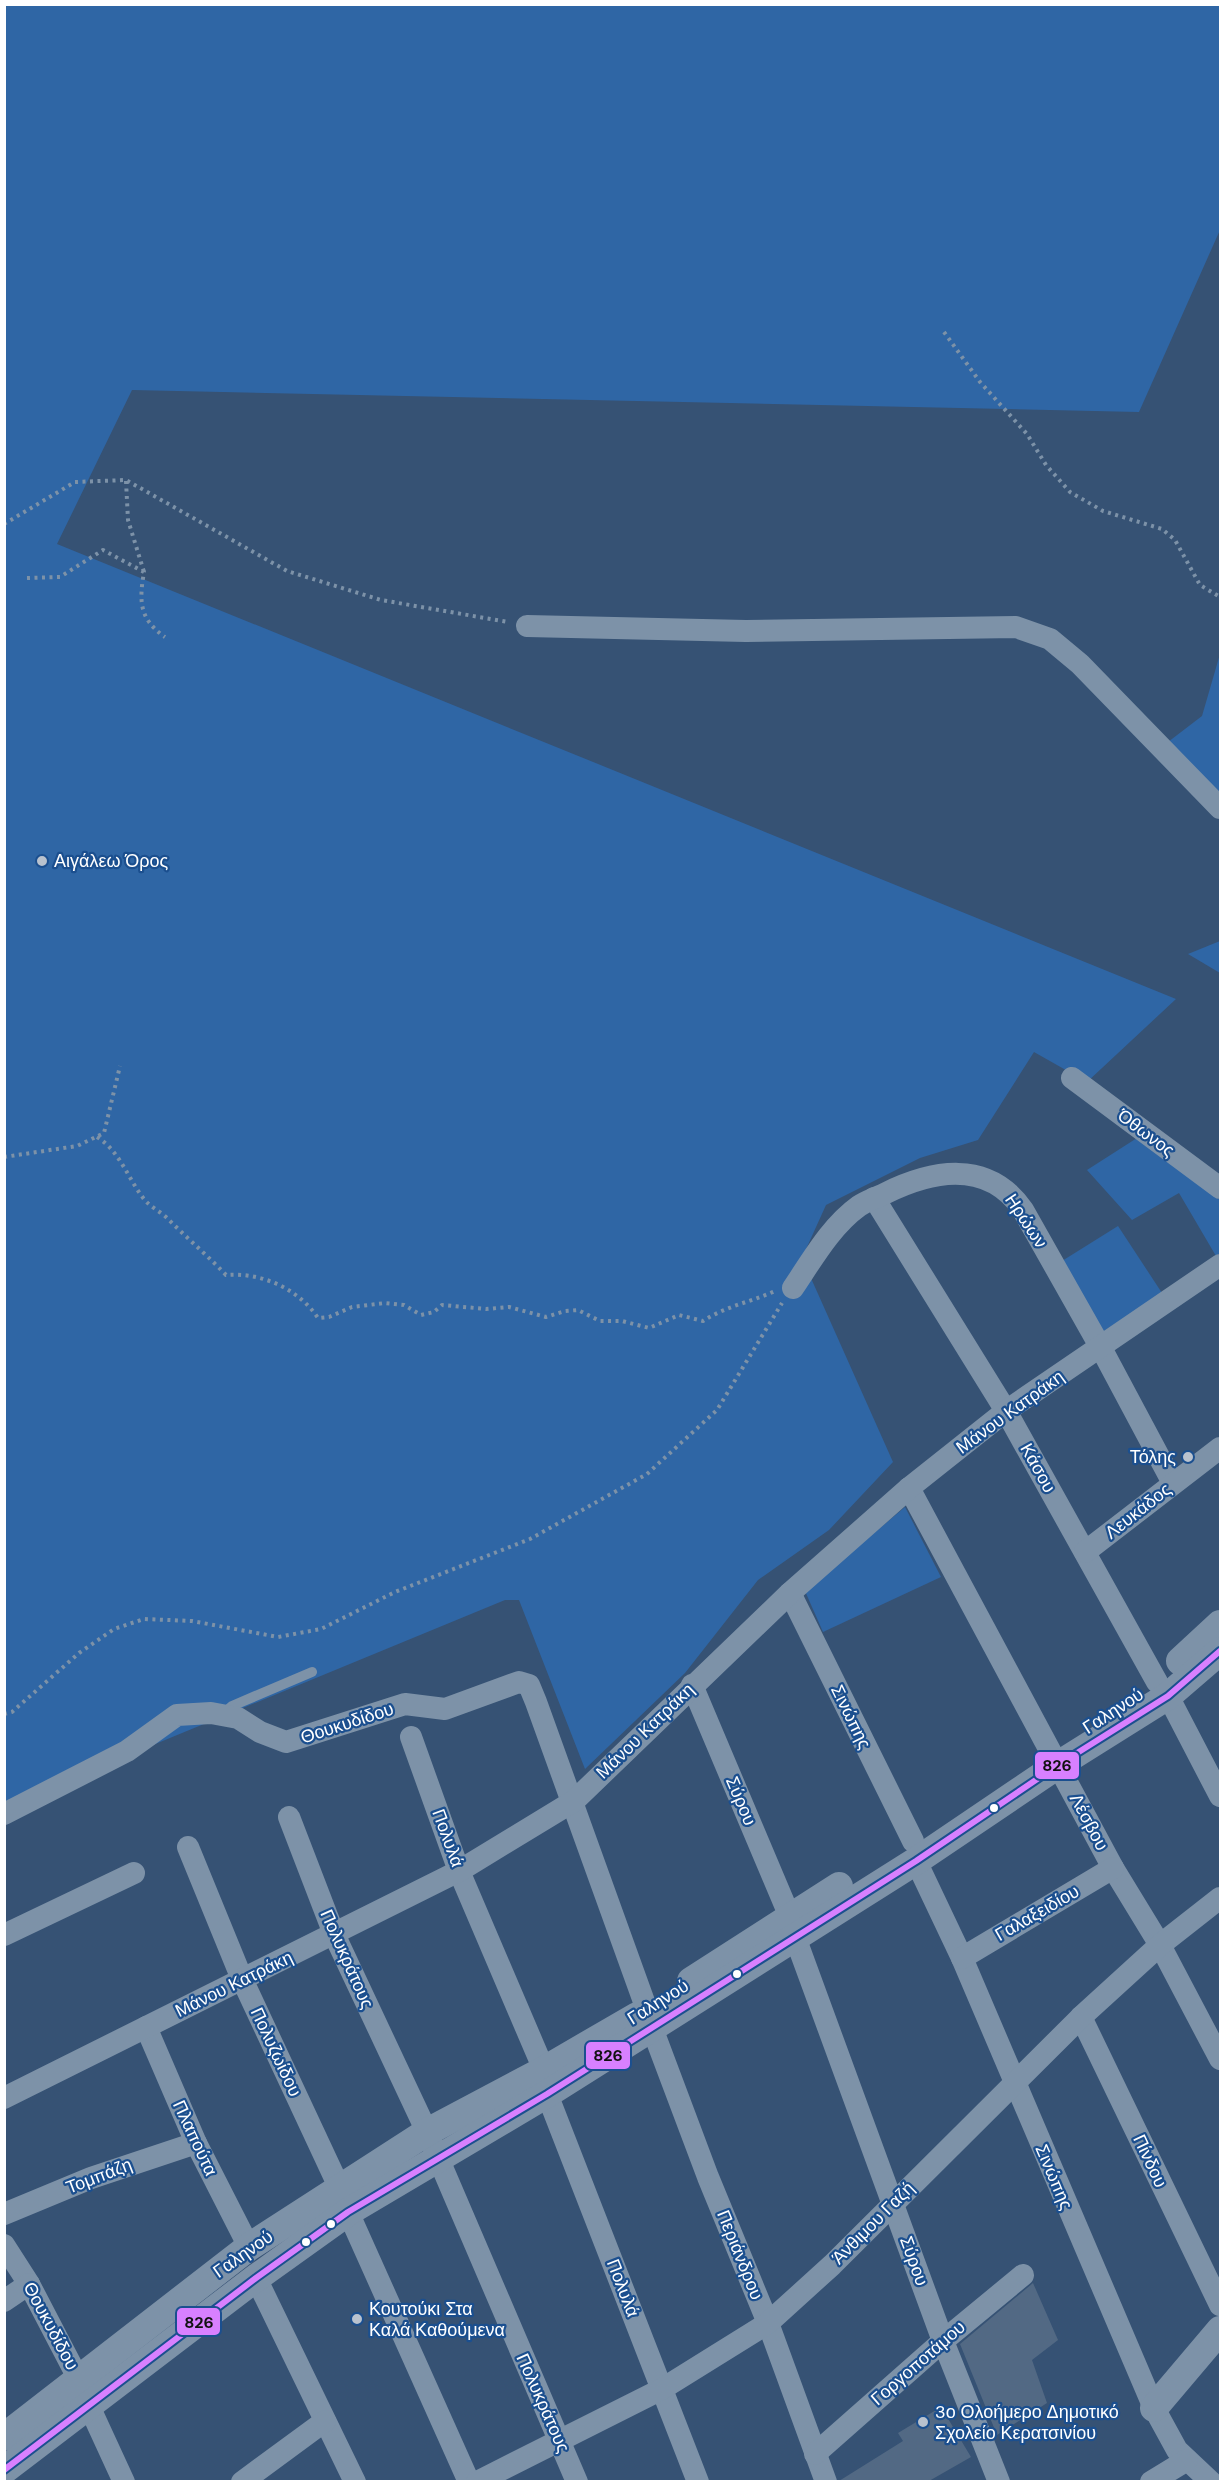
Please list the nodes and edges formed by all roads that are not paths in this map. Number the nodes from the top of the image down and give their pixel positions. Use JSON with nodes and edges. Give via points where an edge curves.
{"nodes":[{"id":1,"x":527,"y":626,"type":"road end"},
{"id":2,"x":1221,"y":808,"type":"edge"},
{"id":3,"x":1072,"y":1078,"type":"dead end"},
{"id":4,"x":1221,"y":1188,"type":"edge"},
{"id":5,"x":874,"y":1198,"type":"junction"},
{"id":6,"x":1221,"y":1265,"type":"edge"},
{"id":7,"x":791,"y":1290,"type":"road end"},
{"id":8,"x":1101,"y":1348,"type":"junction"},
{"id":9,"x":1006,"y":1411,"type":"junction"},
{"id":10,"x":1221,"y":1448,"type":"edge"},
{"id":11,"x":1173,"y":1483,"type":"junction"},
{"id":12,"x":909,"y":1488,"type":"junction"},
{"id":13,"x":1085,"y":1552,"type":"junction"},
{"id":14,"x":790,"y":1593,"type":"junction"},
{"id":15,"x":1221,"y":1624,"type":"edge"},
{"id":16,"x":1221,"y":1651,"type":"edge"},
{"id":17,"x":312,"y":1672,"type":"dead end"},
{"id":18,"x":692,"y":1685,"type":"junction"},
{"id":19,"x":1162,"y":1689,"type":"junction"},
{"id":20,"x":222,"y":1715,"type":"junction"},
{"id":21,"x":411,"y":1737,"type":"dead end"},
{"id":22,"x":1054,"y":1758,"type":"junction"},
{"id":23,"x":1213,"y":1763,"type":"edge"},
{"id":24,"x":1221,"y":1796,"type":"edge"},
{"id":25,"x":574,"y":1801,"type":"junction"},
{"id":26,"x":4,"y":1814,"type":"edge"},
{"id":27,"x":289,"y":1817,"type":"dead end"},
{"id":28,"x":188,"y":1847,"type":"dead end"},
{"id":29,"x":914,"y":1851,"type":"junction"},
{"id":30,"x":1113,"y":1869,"type":"junction"},
{"id":31,"x":459,"y":1871,"type":"junction"},
{"id":32,"x":134,"y":1873,"type":"dead end"},
{"id":33,"x":1221,"y":1898,"type":"edge"},
{"id":34,"x":792,"y":1927,"type":"junction"},
{"id":35,"x":334,"y":1934,"type":"junction"},
{"id":36,"x":4,"y":1935,"type":"edge"},
{"id":37,"x":1160,"y":1945,"type":"junction"},
{"id":38,"x":962,"y":1958,"type":"junction"},
{"id":39,"x":242,"y":1979,"type":"junction"},
{"id":40,"x":1081,"y":2017,"type":"junction"},
{"id":41,"x":650,"y":2019,"type":"junction"},
{"id":42,"x":146,"y":2028,"type":"junction"},
{"id":43,"x":1221,"y":2059,"type":"edge"},
{"id":44,"x":546,"y":2082,"type":"junction"},
{"id":45,"x":1014,"y":2084,"type":"junction"},
{"id":46,"x":4,"y":2098,"type":"edge"},
{"id":47,"x":427,"y":2132,"type":"junction"},
{"id":48,"x":196,"y":2143,"type":"junction"},
{"id":49,"x":437,"y":2159,"type":"junction"},
{"id":50,"x":344,"y":2201,"type":"junction"},
{"id":51,"x":893,"y":2202,"type":"junction"},
{"id":52,"x":4,"y":2214,"type":"edge"},
{"id":53,"x":4,"y":2245,"type":"edge"},
{"id":54,"x":249,"y":2247,"type":"junction"},
{"id":55,"x":1023,"y":2275,"type":"dead end"},
{"id":56,"x":256,"y":2278,"type":"junction"},
{"id":57,"x":29,"y":2284,"type":"junction"},
{"id":58,"x":4,"y":2301,"type":"edge"},
{"id":59,"x":1221,"y":2305,"type":"edge"},
{"id":60,"x":768,"y":2323,"type":"junction"},
{"id":61,"x":1221,"y":2330,"type":"edge"},
{"id":62,"x":943,"y":2341,"type":"junction"},
{"id":63,"x":78,"y":2378,"type":"junction"},
{"id":64,"x":662,"y":2389,"type":"junction"},
{"id":65,"x":89,"y":2406,"type":"junction"},
{"id":66,"x":1154,"y":2408,"type":"junction"},
{"id":67,"x":325,"y":2421,"type":"junction"},
{"id":68,"x":4,"y":2437,"type":"edge"},
{"id":69,"x":559,"y":2439,"type":"junction"},
{"id":70,"x":815,"y":2454,"type":"junction"},
{"id":71,"x":1187,"y":2460,"type":"junction"},
{"id":72,"x":4,"y":2470,"type":"edge"},
{"id":73,"x":124,"y":2481,"type":"edge"},
{"id":74,"x":242,"y":2481,"type":"edge"},
{"id":75,"x":355,"y":2481,"type":"edge"},
{"id":76,"x":469,"y":2481,"type":"edge"},
{"id":77,"x":477,"y":2481,"type":"edge"},
{"id":78,"x":578,"y":2481,"type":"edge"},
{"id":79,"x":698,"y":2481,"type":"edge"},
{"id":80,"x":826,"y":2481,"type":"edge"},
{"id":81,"x":999,"y":2481,"type":"edge"},
{"id":82,"x":1151,"y":2481,"type":"edge"},
{"id":83,"x":1211,"y":2481,"type":"edge"}],
"edges":[{"from":1,"to":2,"type":"street","via":[[746,631],[995,627],[1029,630],[1050,639],[1080,664]]},
{"from":3,"to":4,"type":"street","name":"Όθωνος"},
{"from":5,"to":7,"type":"street","name":"Ηρώων","via":[[845,1218]]},
{"from":5,"to":8,"type":"street","name":"Ηρώων","via":[[899,1186],[951,1173],[998,1184],[1013,1195],[1023,1210]]},
{"from":5,"to":9,"type":"street","name":"Κάσου"},
{"from":6,"to":8,"type":"street","name":"Μάνου Κατράκη"},
{"from":8,"to":9,"type":"street","name":"Μάνου Κατράκη"},
{"from":8,"to":11,"type":"street","name":"Ηρώων"},
{"from":9,"to":12,"type":"street","name":"Μάνου Κατράκη"},
{"from":9,"to":13,"type":"street","name":"Κάσου"},
{"from":10,"to":11,"type":"street","name":"Λευκάδος"},
{"from":11,"to":13,"type":"street","name":"Λευκάδος"},
{"from":12,"to":14,"type":"street","name":"Μάνου Κατράκη"},
{"from":12,"to":22,"type":"street","name":"Λέσβου"},
{"from":13,"to":19,"type":"street","name":"Κάσου"},
{"from":14,"to":18,"type":"street","name":"Μάνου Κατράκη"},
{"from":14,"to":29,"type":"street","name":"Σινώπης"},
{"from":15,"to":19,"type":"street","name":"Γαληνού"},
{"from":16,"to":19,"type":"street","name":"Γαληνού"},
{"from":17,"to":20,"type":"lane","via":[[232,1706]]},
{"from":18,"to":25,"type":"street","name":"Μάνου Κατράκη"},
{"from":18,"to":34,"type":"street","name":"Σύρου"},
{"from":19,"to":22,"type":"street","name":"Γαληνού"},
{"from":19,"to":23,"type":"street","name":"Κάσου"},
{"from":20,"to":25,"type":"street","name":"Θουκυδίδου","via":[[238,1718],[286,1742],[405,1704],[445,1709],[519,1682],[529,1685]]},
{"from":20,"to":26,"type":"street","via":[[177,1715],[127,1751]]},
{"from":21,"to":31,"type":"street","name":"Πολυλά"},
{"from":22,"to":29,"type":"street","name":"Γαληνού","via":[[982,1793]]},
{"from":22,"to":30,"type":"street","name":"Λέσβου"},
{"from":23,"to":24,"type":"street","name":"Κάσου"},
{"from":25,"to":31,"type":"street","name":"Μάνου Κατράκη"},
{"from":25,"to":41,"type":"street","name":"Περιάνδρου"},
{"from":27,"to":35,"type":"street","name":"Πολυκράτους"},
{"from":28,"to":39,"type":"street","name":"Πολυζωίδου"},
{"from":29,"to":34,"type":"street","name":"Γαληνού"},
{"from":29,"to":38,"type":"street","name":"Σινώπης"},
{"from":30,"to":37,"type":"street","name":"Λέσβου"},
{"from":30,"to":38,"type":"street","name":"Γαλαξειδίου"},
{"from":31,"to":35,"type":"street","name":"Μάνου Κατράκη"},
{"from":31,"to":44,"type":"street","name":"Πολυλά"},
{"from":32,"to":36,"type":"street"},
{"from":33,"to":37,"type":"street","name":"Άνθιμου Γαζή"},
{"from":34,"to":41,"type":"street","name":"Γαληνού"},
{"from":34,"to":51,"type":"street","name":"Σύρου"},
{"from":35,"to":39,"type":"street","name":"Μάνου Κατράκη"},
{"from":35,"to":47,"type":"street","name":"Πολυκράτους"},
{"from":37,"to":40,"type":"street","name":"Άνθιμου Γαζή"},
{"from":37,"to":43,"type":"street","name":"Λέσβου"},
{"from":38,"to":45,"type":"street","name":"Σινώπης"},
{"from":39,"to":42,"type":"street","name":"Μάνου Κατράκη"},
{"from":39,"to":50,"type":"street","name":"Πολυζωίδου"},
{"from":40,"to":45,"type":"street","name":"Άνθιμου Γαζή"},
{"from":40,"to":59,"type":"street","name":"Πίνδου"},
{"from":41,"to":44,"type":"street","name":"Γαληνού"},
{"from":41,"to":60,"type":"street","name":"Περιάνδρου","via":[[708,2177]]},
{"from":42,"to":46,"type":"street","name":"Μάνου Κατράκη"},
{"from":42,"to":48,"type":"street","name":"Πλαπούτα"},
{"from":44,"to":47,"type":"street","name":"Γαληνού"},
{"from":44,"to":49,"type":"street","name":"Γαληνού"},
{"from":44,"to":64,"type":"street","name":"Πολυλά"},
{"from":45,"to":51,"type":"street","name":"Άνθιμου Γαζή"},
{"from":45,"to":66,"type":"street","name":"Σινώπης"},
{"from":47,"to":49,"type":"street","name":"Πολυκράτους"},
{"from":47,"to":50,"type":"street","name":"Γαληνού"},
{"from":48,"to":52,"type":"street","name":"Τομπάζη","via":[[91,2178]]},
{"from":48,"to":54,"type":"street","name":"Πλαπούτα"},
{"from":49,"to":50,"type":"street","name":"Γαληνού"},
{"from":49,"to":69,"type":"street","name":"Πολυκράτους"},
{"from":50,"to":54,"type":"street","name":"Γαληνού"},
{"from":50,"to":56,"type":"street","name":"Γαληνού"},
{"from":50,"to":76,"type":"street","name":"Πολυζωίδου"},
{"from":51,"to":60,"type":"street","name":"Άνθιμου Γαζή"},
{"from":51,"to":62,"type":"street","name":"Σύρου"},
{"from":53,"to":57,"type":"street","name":"Θουκυδίδου"},
{"from":54,"to":63,"type":"street","name":"Γαληνού"},
{"from":55,"to":62,"type":"street","name":"Γοργοποτάμου"},
{"from":56,"to":65,"type":"street","name":"Γαληνού"},
{"from":56,"to":67,"type":"street"},
{"from":57,"to":58,"type":"street"},
{"from":57,"to":63,"type":"street","name":"Θουκυδίδου"},
{"from":60,"to":64,"type":"street","name":"Άνθιμου Γαζή"},
{"from":60,"to":70,"type":"street","name":"Περιάνδρου"},
{"from":61,"to":66,"type":"street"},
{"from":62,"to":70,"type":"street","name":"Γοργοποτάμου"},
{"from":62,"to":81,"type":"street","name":"Σύρου"},
{"from":63,"to":68,"type":"street","name":"Γαληνού"},
{"from":64,"to":69,"type":"street","name":"Άνθιμου Γαζή"},
{"from":64,"to":79,"type":"street","name":"Πολυλά"},
{"from":65,"to":72,"type":"street","name":"Γαληνού"},
{"from":65,"to":73,"type":"street"},
{"from":66,"to":71,"type":"street","name":"Σινώπης","via":[[1177,2450]]},
{"from":67,"to":74,"type":"street"},
{"from":67,"to":75,"type":"street"},
{"from":69,"to":77,"type":"street","name":"Άνθιμου Γαζή"},
{"from":69,"to":78,"type":"street","name":"Πολυκράτους"},
{"from":70,"to":80,"type":"street","name":"Περιάνδρου"},
{"from":71,"to":82,"type":"street"},
{"from":71,"to":83,"type":"street","name":"Σινώπης"}]}
